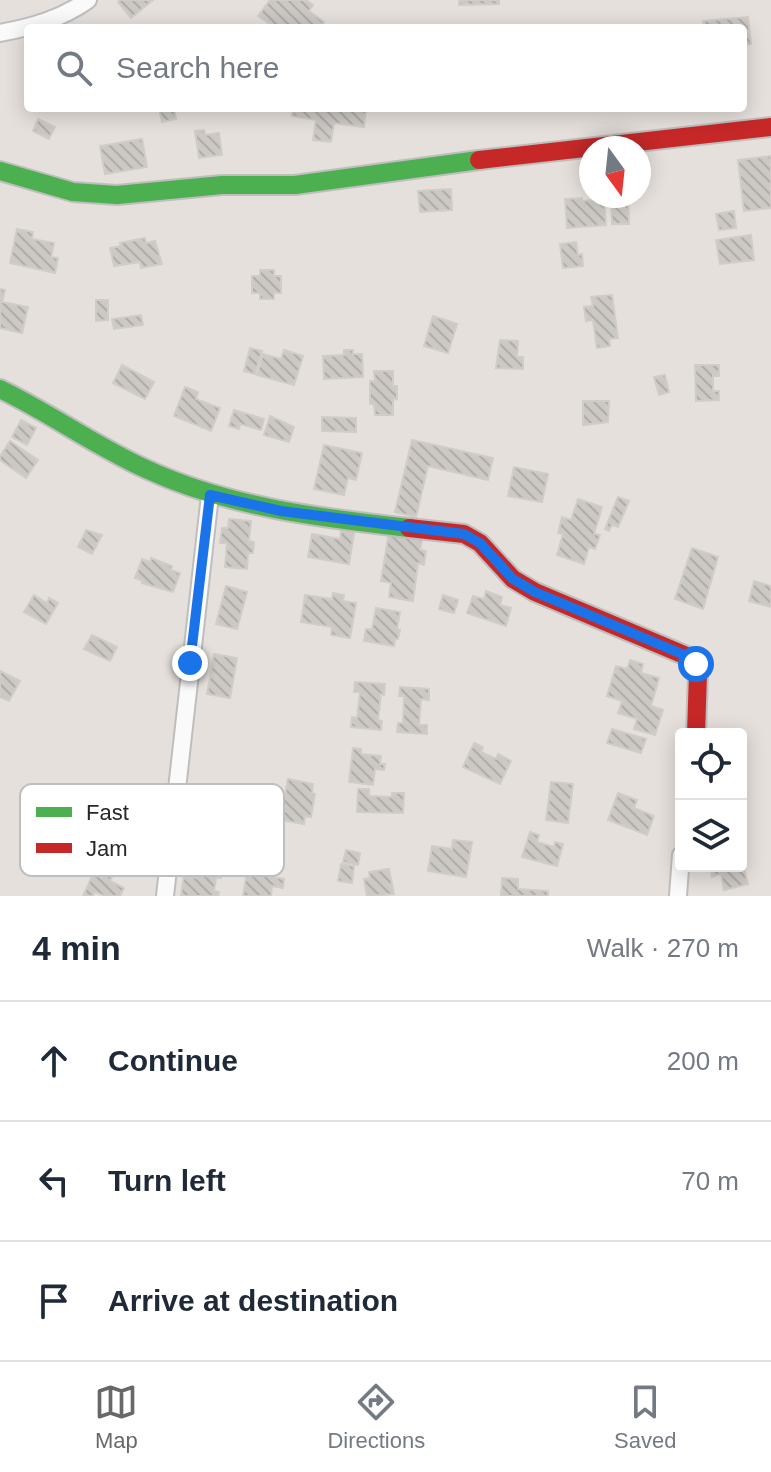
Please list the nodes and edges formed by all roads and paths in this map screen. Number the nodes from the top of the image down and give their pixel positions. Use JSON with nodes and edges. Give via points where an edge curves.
{"nodes":[{"id":1,"x":88,"y":0,"type":"edge"},
{"id":2,"x":41,"y":24,"type":"edge"},
{"id":3,"x":24,"y":29,"type":"edge"},
{"id":4,"x":0,"y":33,"type":"edge"},
{"id":5,"x":771,"y":127,"type":"edge"},
{"id":6,"x":0,"y":171,"type":"edge"},
{"id":7,"x":0,"y":389,"type":"edge"},
{"id":8,"x":210,"y":495,"type":"junction"},
{"id":9,"x":696,"y":728,"type":"edge"},
{"id":10,"x":178,"y":784,"type":"edge"},
{"id":11,"x":680,"y":872,"type":"edge"},
{"id":12,"x":167,"y":876,"type":"edge"},
{"id":13,"x":165,"y":896,"type":"edge"},
{"id":14,"x":678,"y":896,"type":"edge"}],
"edges":[{"from":1,"to":2,"type":"street"},
{"from":3,"to":4,"type":"street"},
{"from":5,"to":6,"type":"street","via":[[295,185],[222,185],[117,195],[73,192]]},
{"from":7,"to":8,"type":"street","via":[[148,470]]},
{"from":8,"to":9,"type":"street","via":[[281,511],[464,534],[535,592],[689,657],[698,673]]},
{"from":8,"to":10,"type":"street"},
{"from":11,"to":14,"type":"street"},
{"from":12,"to":13,"type":"street"}]}
